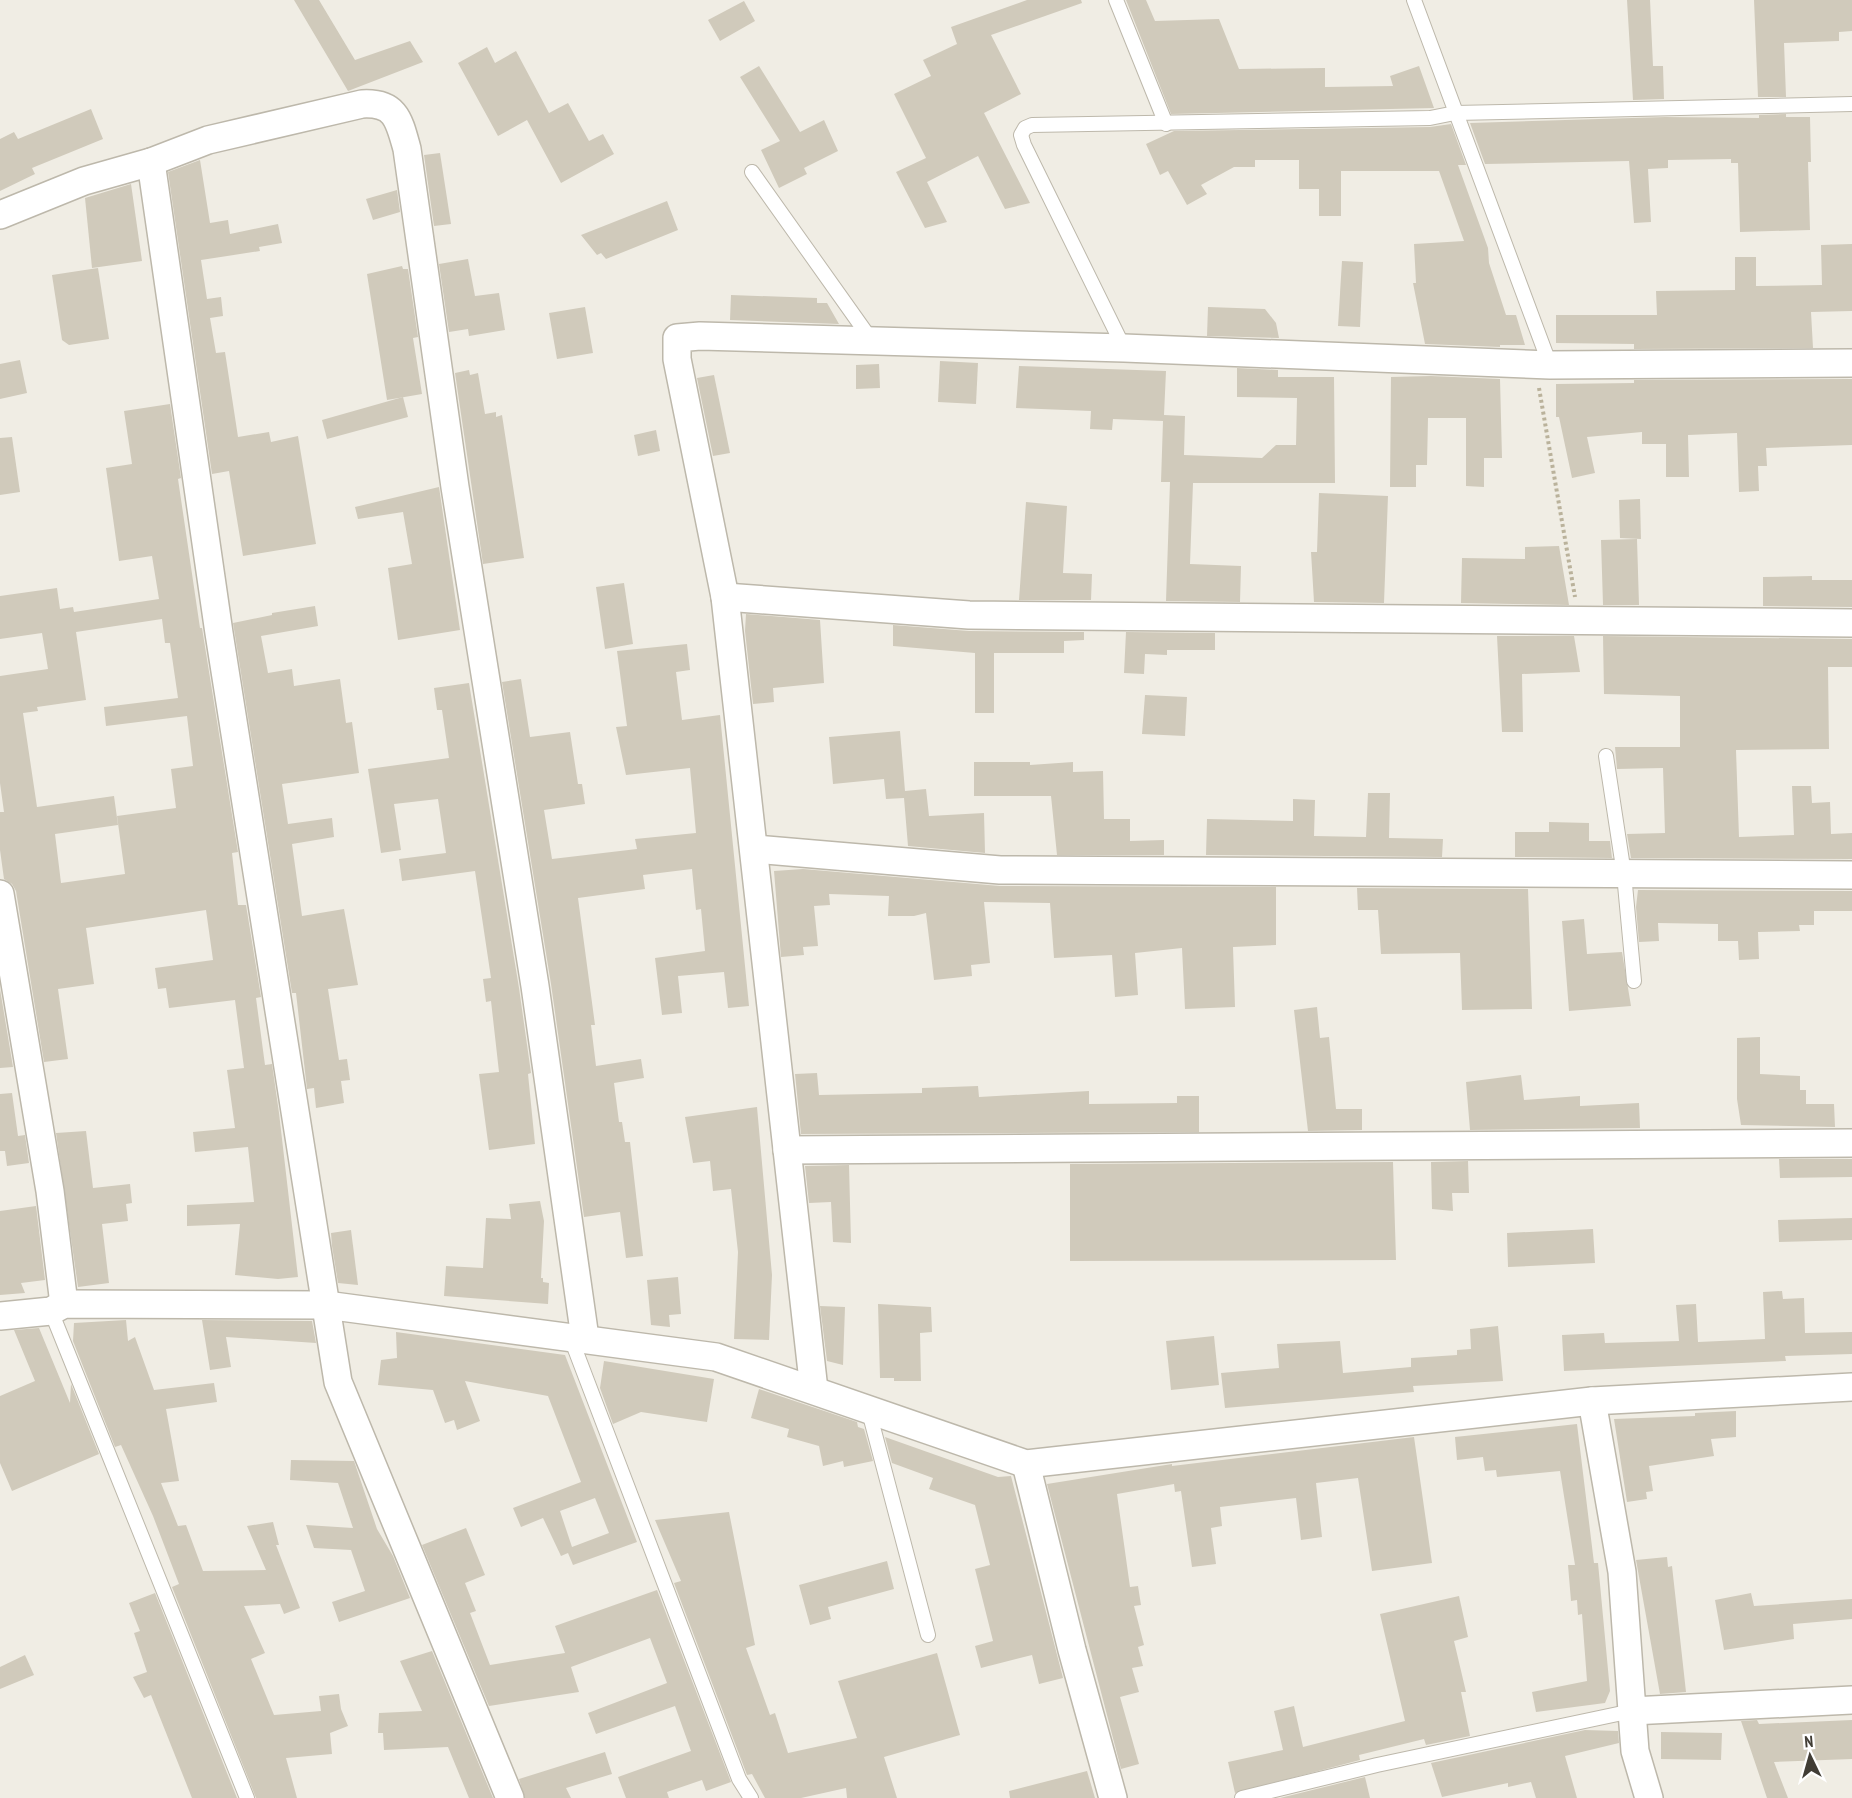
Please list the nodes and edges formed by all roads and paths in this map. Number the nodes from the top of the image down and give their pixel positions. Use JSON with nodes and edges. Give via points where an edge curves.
{"nodes":[{"id":1,"x":1116,"y":0,"type":"edge"},
{"id":2,"x":1414,"y":0,"type":"edge"},
{"id":3,"x":1852,"y":104,"type":"edge"},
{"id":4,"x":1455,"y":113,"type":"junction"},
{"id":5,"x":1166,"y":124,"type":"junction"},
{"id":6,"x":151,"y":162,"type":"junction"},
{"id":7,"x":752,"y":172,"type":"dead end"},
{"id":8,"x":0,"y":215,"type":"edge"},
{"id":9,"x":872,"y":341,"type":"junction"},
{"id":10,"x":1124,"y":348,"type":"junction"},
{"id":11,"x":1852,"y":363,"type":"edge"},
{"id":12,"x":1543,"y":364,"type":"junction"},
{"id":13,"x":725,"y":597,"type":"junction"},
{"id":14,"x":1580,"y":621,"type":"junction"},
{"id":15,"x":1852,"y":624,"type":"edge"},
{"id":16,"x":1606,"y":756,"type":"dead end"},
{"id":17,"x":755,"y":849,"type":"junction"},
{"id":18,"x":1624,"y":874,"type":"junction"},
{"id":19,"x":1852,"y":875,"type":"edge"},
{"id":20,"x":0,"y":894,"type":"edge"},
{"id":21,"x":1634,"y":981,"type":"dead end"},
{"id":22,"x":1852,"y":1143,"type":"edge"},
{"id":23,"x":787,"y":1150,"type":"junction"},
{"id":24,"x":326,"y":1305,"type":"junction"},
{"id":25,"x":57,"y":1308,"type":"junction"},
{"id":26,"x":0,"y":1316,"type":"edge"},
{"id":27,"x":577,"y":1337,"type":"junction"},
{"id":28,"x":1852,"y":1387,"type":"edge"},
{"id":29,"x":814,"y":1390,"type":"junction"},
{"id":30,"x":1592,"y":1401,"type":"junction"},
{"id":31,"x":867,"y":1408,"type":"junction"},
{"id":32,"x":1026,"y":1464,"type":"junction"},
{"id":33,"x":928,"y":1635,"type":"dead end"},
{"id":34,"x":1852,"y":1701,"type":"edge"},
{"id":35,"x":1632,"y":1711,"type":"junction"},
{"id":36,"x":248,"y":1798,"type":"edge"},
{"id":37,"x":510,"y":1798,"type":"edge"},
{"id":38,"x":751,"y":1798,"type":"edge"},
{"id":39,"x":1113,"y":1798,"type":"edge"},
{"id":40,"x":1242,"y":1798,"type":"edge"},
{"id":41,"x":1650,"y":1798,"type":"edge"}],
"edges":[{"from":1,"to":5,"type":"lane"},
{"from":2,"to":4,"type":"lane"},
{"from":3,"to":4,"type":"lane"},
{"from":4,"to":5,"type":"lane","via":[[1430,118]]},
{"from":4,"to":12,"type":"lane"},
{"from":5,"to":10,"type":"lane","via":[[1032,125],[1022,135]]},
{"from":6,"to":8,"type":"street","via":[[84,181]]},
{"from":6,"to":24,"type":"street","via":[[219,633]]},
{"from":6,"to":27,"type":"street","via":[[208,140],[362,104],[379,103],[399,121],[407,148],[455,487],[535,987]]},
{"from":7,"to":9,"type":"lane"},
{"from":9,"to":10,"type":"street"},
{"from":9,"to":13,"type":"street","via":[[677,338],[677,359]]},
{"from":10,"to":12,"type":"street"},
{"from":11,"to":12,"type":"street"},
{"from":12,"to":14,"type":"path"},
{"from":13,"to":14,"type":"street","via":[[969,615]]},
{"from":13,"to":17,"type":"street"},
{"from":14,"to":15,"type":"street"},
{"from":16,"to":18,"type":"lane"},
{"from":17,"to":18,"type":"street","via":[[1000,870]]},
{"from":17,"to":23,"type":"street"},
{"from":18,"to":19,"type":"street"},
{"from":18,"to":21,"type":"lane"},
{"from":20,"to":25,"type":"street","via":[[50,1191]]},
{"from":22,"to":23,"type":"street"},
{"from":23,"to":29,"type":"street"},
{"from":24,"to":25,"type":"street"},
{"from":24,"to":27,"type":"street"},
{"from":24,"to":37,"type":"street","via":[[338,1382]]},
{"from":25,"to":26,"type":"street"},
{"from":25,"to":36,"type":"lane"},
{"from":27,"to":29,"type":"street","via":[[716,1357]]},
{"from":27,"to":38,"type":"lane","via":[[739,1779]]},
{"from":28,"to":30,"type":"street"},
{"from":29,"to":31,"type":"street"},
{"from":30,"to":32,"type":"street"},
{"from":30,"to":35,"type":"street","via":[[1622,1572]]},
{"from":31,"to":32,"type":"street"},
{"from":31,"to":33,"type":"lane"},
{"from":32,"to":39,"type":"street"},
{"from":34,"to":35,"type":"street"},
{"from":35,"to":40,"type":"lane"},
{"from":35,"to":41,"type":"street","via":[[1635,1751]]}]}
